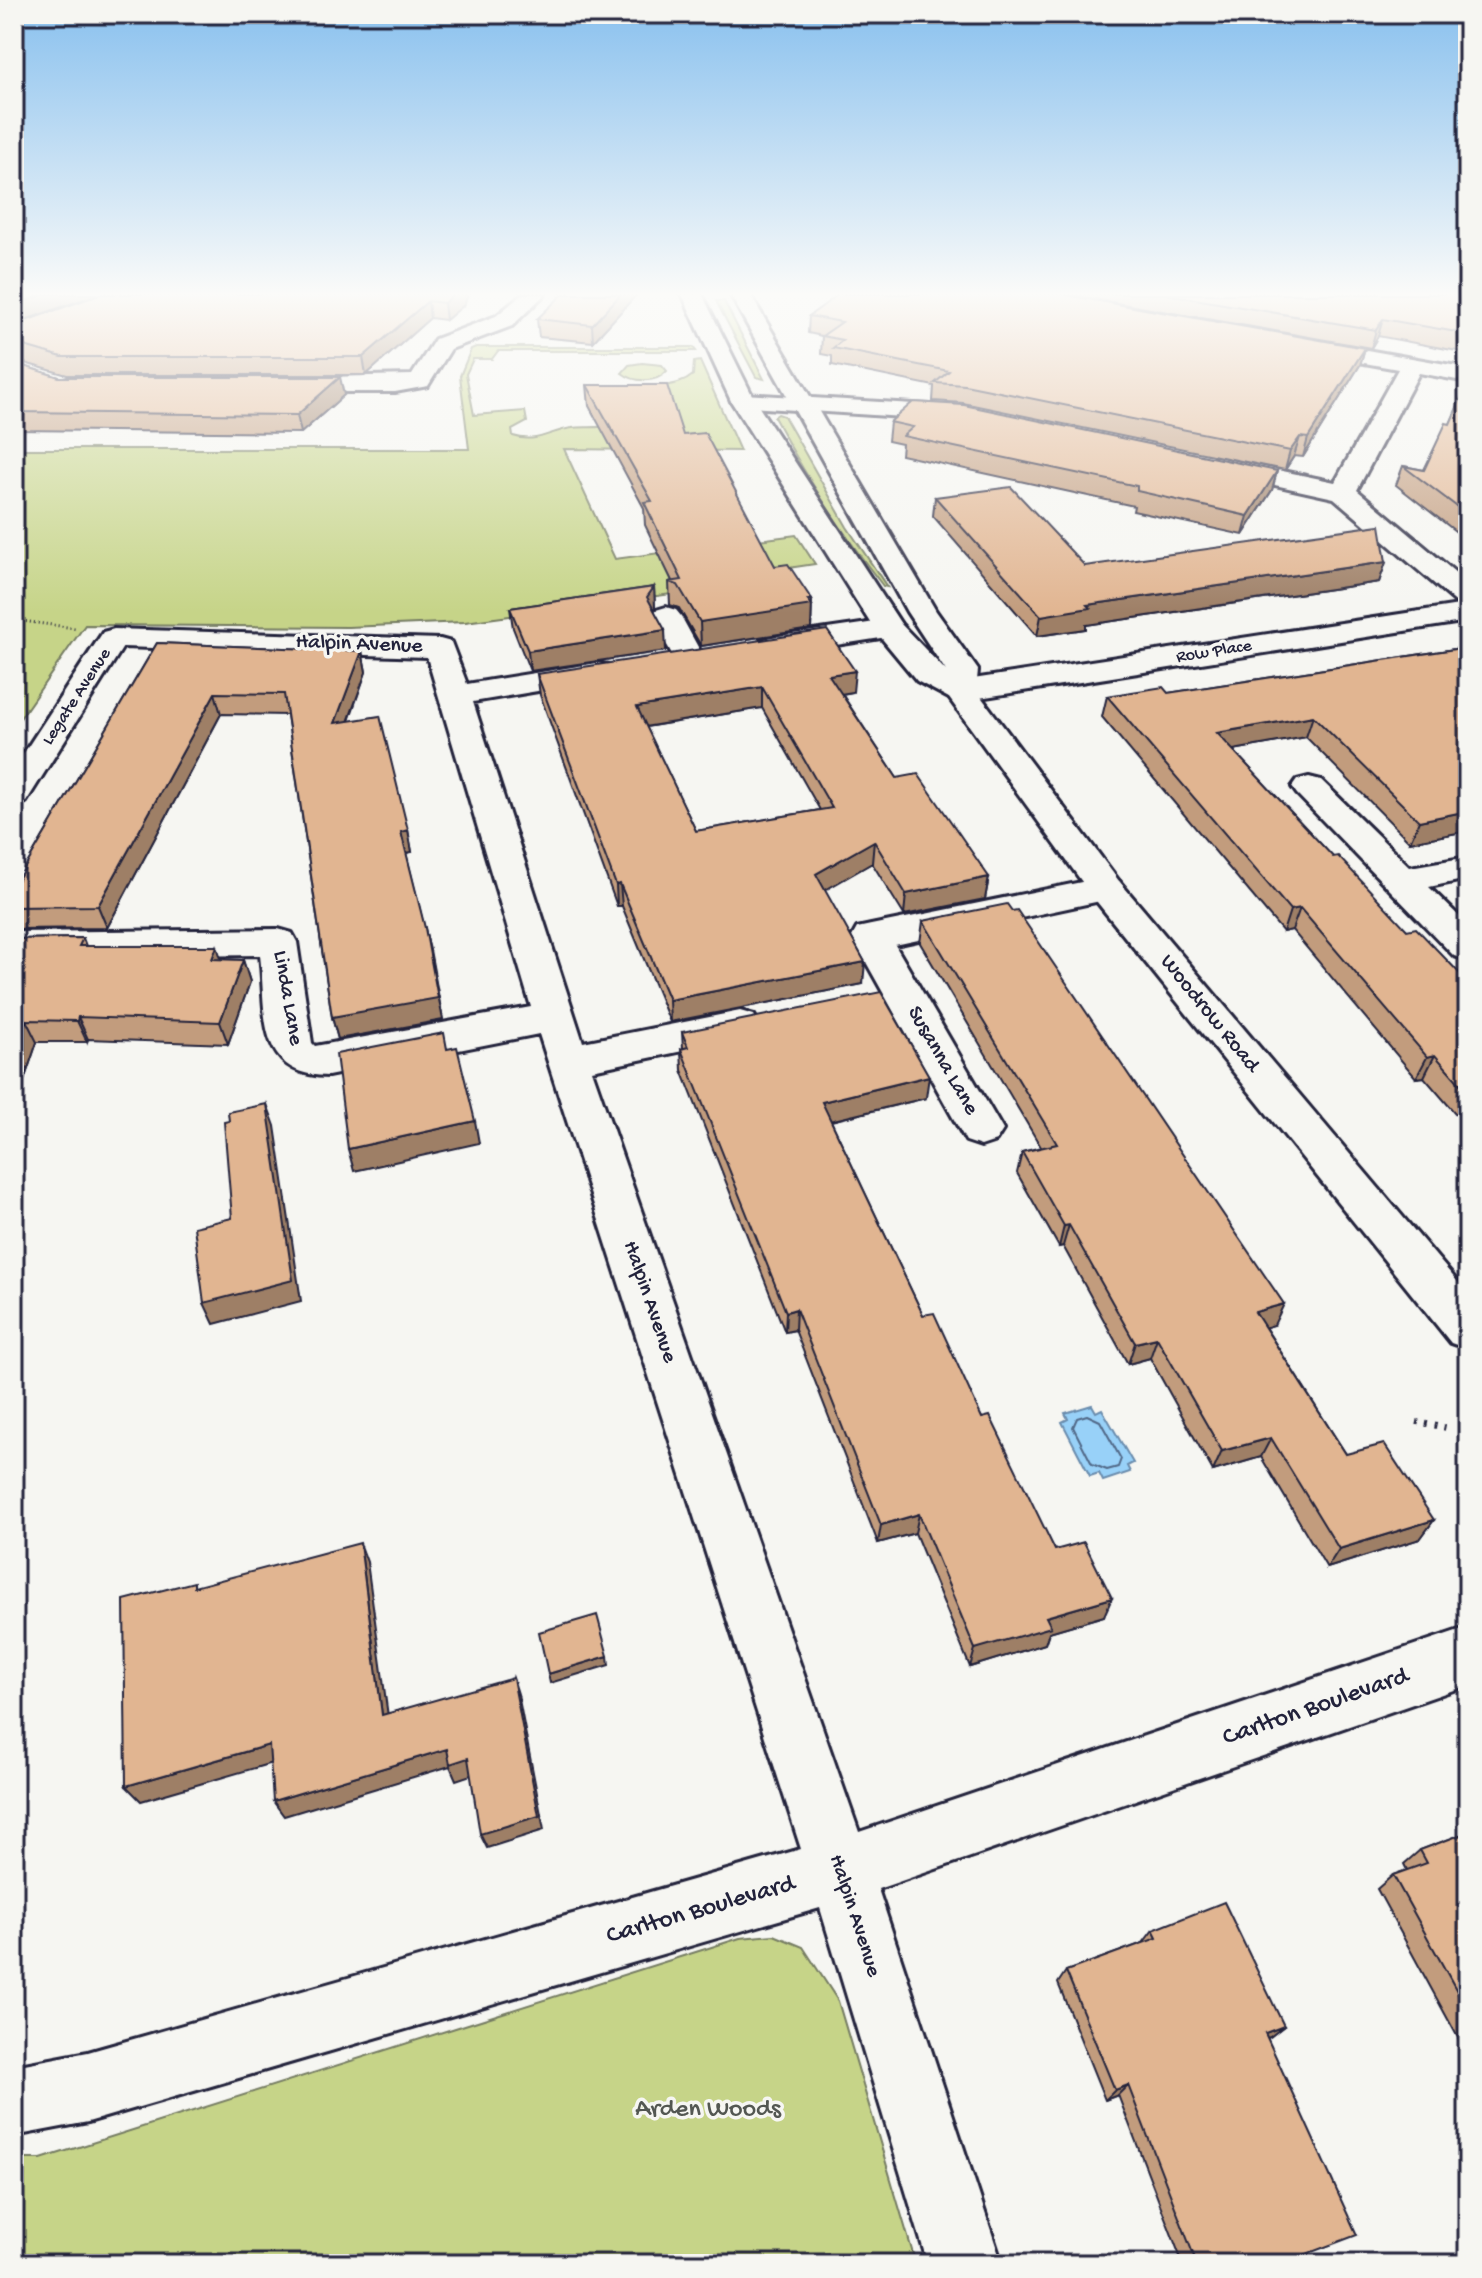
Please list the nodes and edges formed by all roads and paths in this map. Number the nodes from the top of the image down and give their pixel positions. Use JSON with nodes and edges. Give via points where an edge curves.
{"nodes":[{"id":1,"x":1393,"y":400,"type":"edge"},
{"id":2,"x":743,"y":401,"type":"joint"},
{"id":3,"x":802,"y":402,"type":"junction"},
{"id":4,"x":992,"y":419,"type":"edge"},
{"id":5,"x":1192,"y":461,"type":"edge"},
{"id":6,"x":1343,"y":492,"type":"junction"},
{"id":7,"x":1468,"y":598,"type":"edge"},
{"id":8,"x":1468,"y":612,"type":"edge"},
{"id":9,"x":666,"y":616,"type":"dead end"},
{"id":10,"x":14,"y":620,"type":"edge"},
{"id":11,"x":76,"y":628,"type":"dead end"},
{"id":12,"x":889,"y":629,"type":"junction"},
{"id":13,"x":114,"y":638,"type":"joint"},
{"id":14,"x":660,"y":662,"type":"junction"},
{"id":15,"x":960,"y":691,"type":"junction"},
{"id":16,"x":455,"y":695,"type":"junction"},
{"id":17,"x":1309,"y":787,"type":"dead end"},
{"id":18,"x":14,"y":795,"type":"edge"},
{"id":19,"x":1468,"y":868,"type":"edge"},
{"id":20,"x":1403,"y":880,"type":"junction"},
{"id":21,"x":1106,"y":889,"type":"junction"},
{"id":22,"x":14,"y":945,"type":"edge"},
{"id":23,"x":1468,"y":947,"type":"edge"},
{"id":24,"x":903,"y":992,"type":"junction"},
{"id":25,"x":857,"y":1001,"type":"edge"},
{"id":26,"x":779,"y":1017,"type":"edge"},
{"id":27,"x":561,"y":1038,"type":"junction"},
{"id":28,"x":981,"y":1130,"type":"dead end"},
{"id":29,"x":1468,"y":1329,"type":"edge"},
{"id":30,"x":1417,"y":1422,"type":"dead end"},
{"id":31,"x":1452,"y":1429,"type":"dead end"},
{"id":32,"x":1468,"y":1656,"type":"edge"},
{"id":33,"x":840,"y":1870,"type":"junction"},
{"id":34,"x":14,"y":2101,"type":"edge"},
{"id":35,"x":965,"y":2264,"type":"edge"}],
"edges":[{"from":1,"to":6,"type":"street"},
{"from":2,"to":3,"type":"street"},
{"from":2,"to":12,"type":"street","name":"Woodrow Road"},
{"from":3,"to":4,"type":"street"},
{"from":3,"to":15,"type":"street","name":"Woodrow Road","via":[[922,612],[962,670]]},
{"from":5,"to":6,"type":"street"},
{"from":6,"to":7,"type":"street"},
{"from":8,"to":15,"type":"street","name":"Row Place"},
{"from":9,"to":14,"type":"street"},
{"from":10,"to":11,"type":"path"},
{"from":12,"to":14,"type":"street"},
{"from":12,"to":15,"type":"street","name":"Woodrow Road","via":[[928,674]]},
{"from":13,"to":16,"type":"street","name":"Halpin Avenue","via":[[440,648]]},
{"from":13,"to":18,"type":"street","name":"Legate Avenue"},
{"from":14,"to":16,"type":"street"},
{"from":15,"to":21,"type":"street","name":"Woodrow Road"},
{"from":16,"to":27,"type":"street","name":"Halpin Avenue"},
{"from":17,"to":20,"type":"street"},
{"from":19,"to":20,"type":"street"},
{"from":20,"to":23,"type":"street"},
{"from":21,"to":24,"type":"street","name":"Susanna Lane","via":[[871,937]]},
{"from":21,"to":29,"type":"street","name":"Woodrow Road"},
{"from":22,"to":27,"type":"street","name":"Linda Lane","via":[[278,942],[291,1043],[304,1060]]},
{"from":24,"to":25,"type":"street","name":"Susanna Lane"},
{"from":24,"to":28,"type":"street","name":"Susanna Lane"},
{"from":26,"to":27,"type":"street"},
{"from":27,"to":33,"type":"street","name":"Halpin Avenue"},
{"from":30,"to":31,"type":"path"},
{"from":32,"to":33,"type":"street","name":"Carlton Boulevard"},
{"from":33,"to":34,"type":"street","name":"Carlton Boulevard","via":[[88,2087]]},
{"from":33,"to":35,"type":"street","name":"Halpin Avenue"}]}
